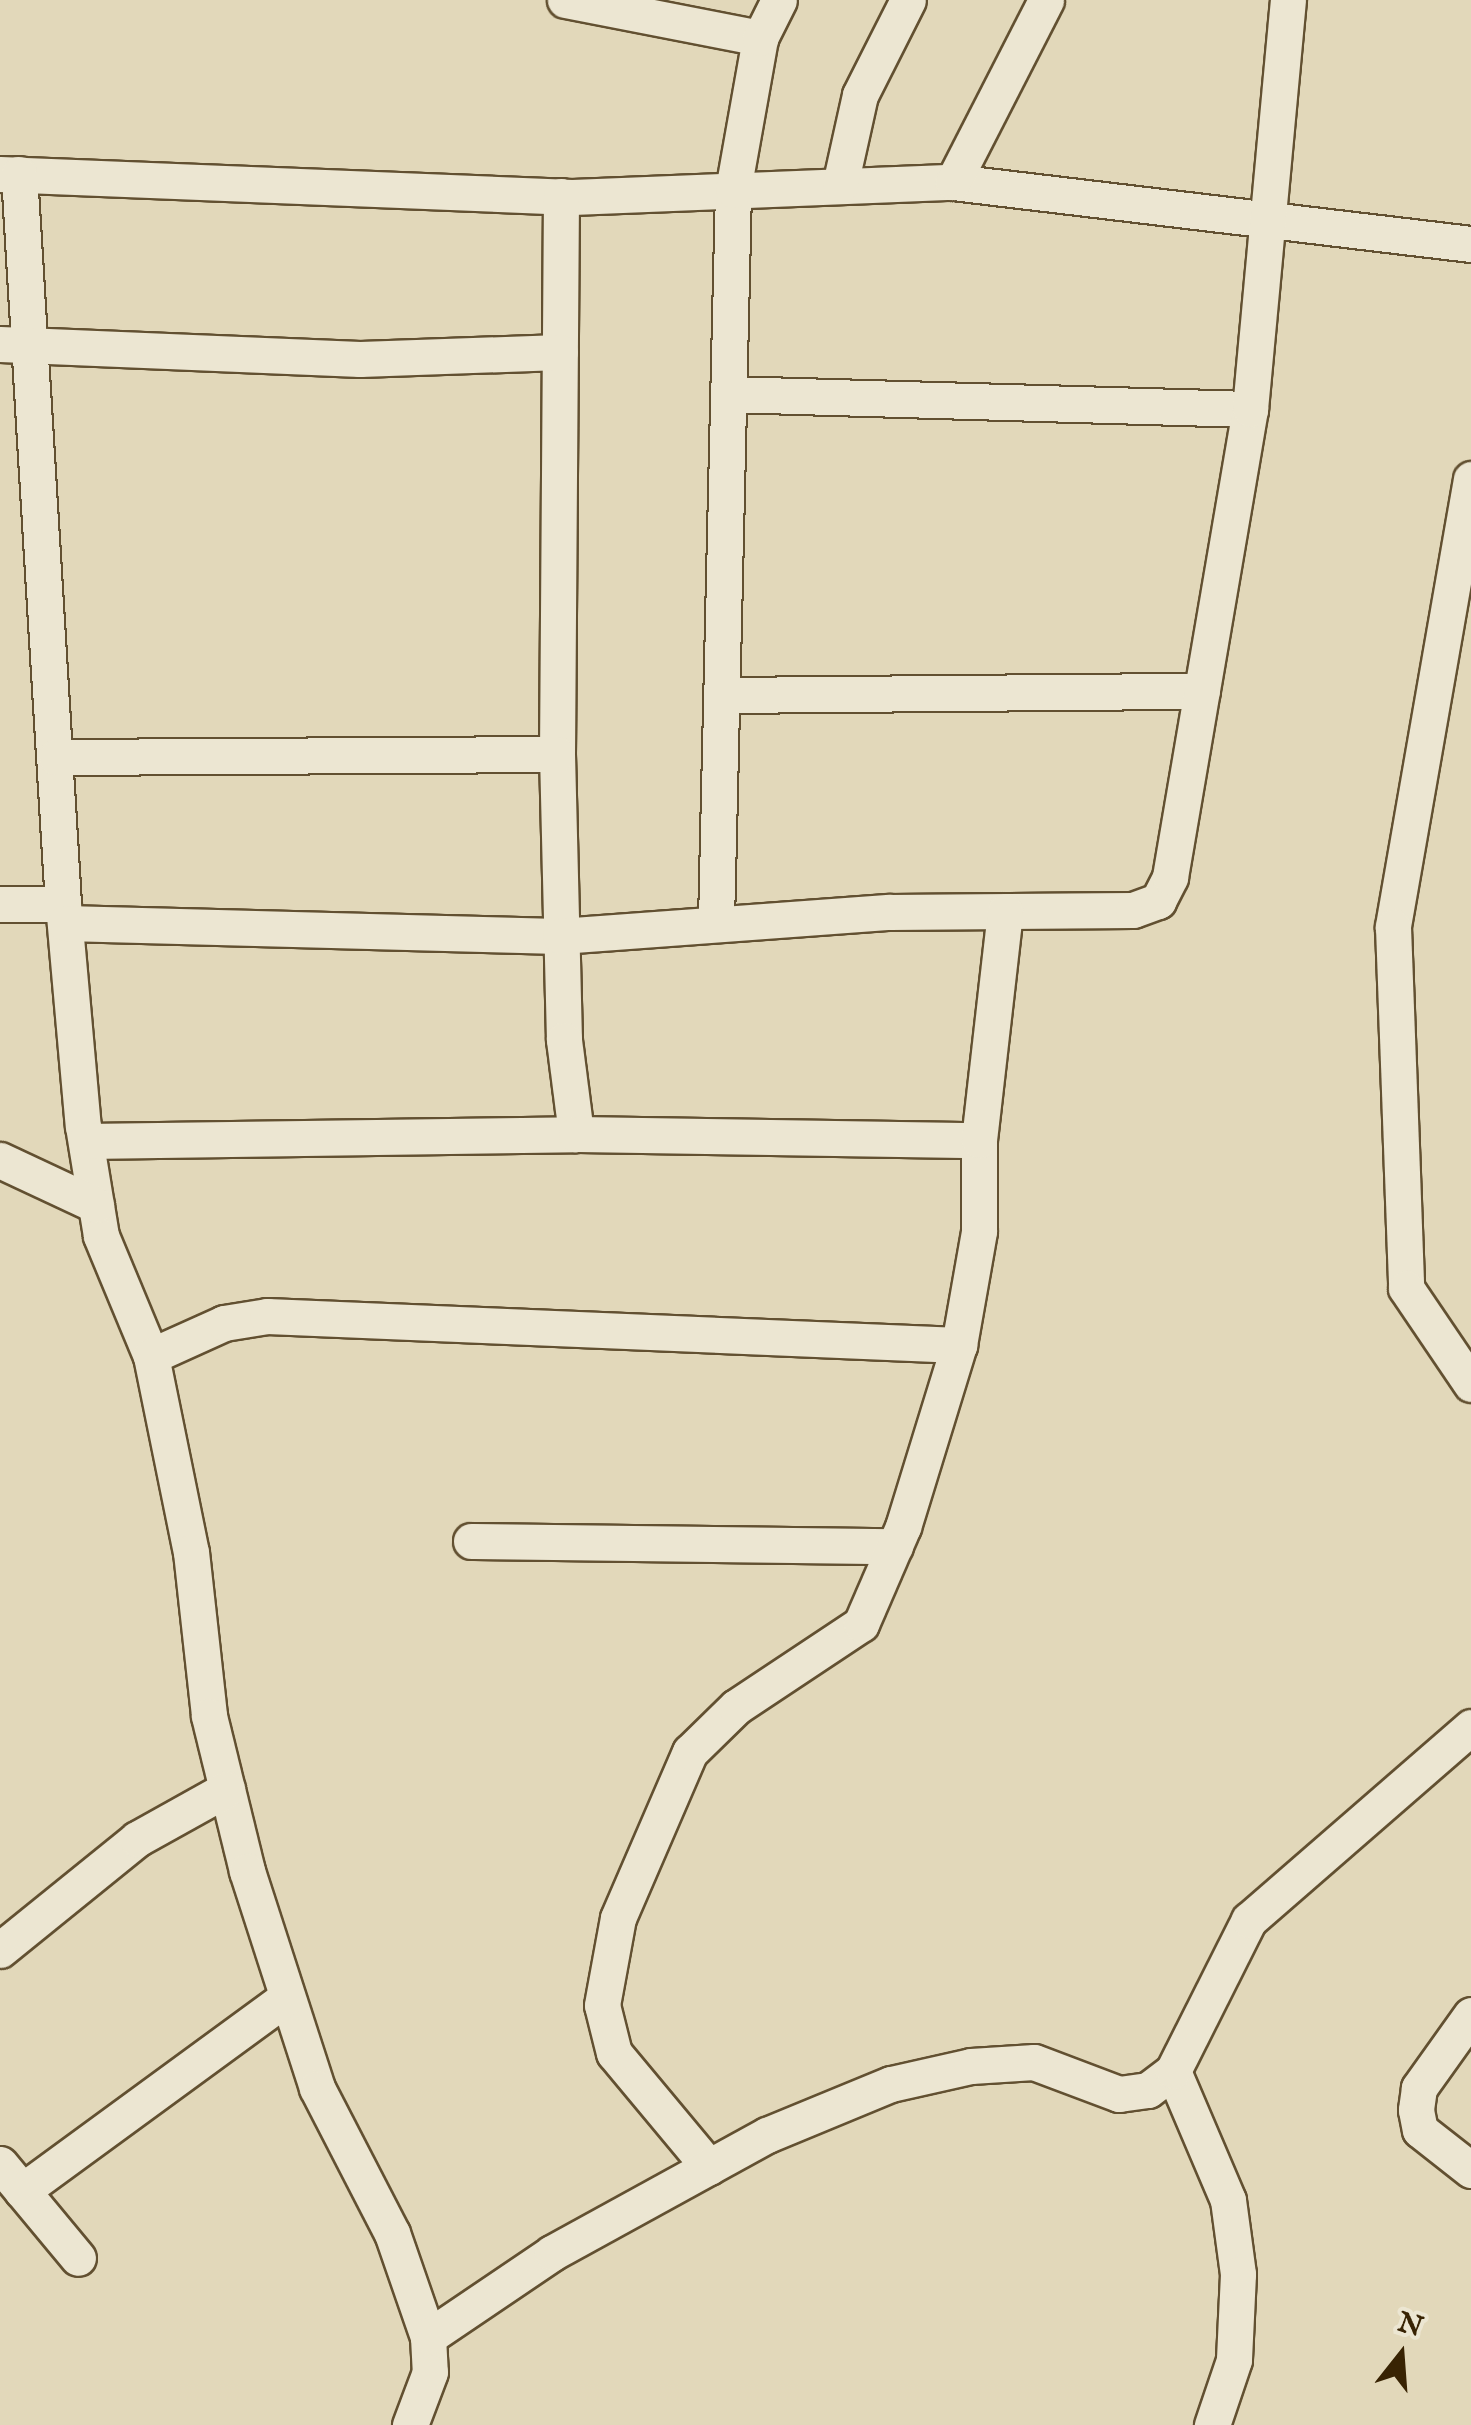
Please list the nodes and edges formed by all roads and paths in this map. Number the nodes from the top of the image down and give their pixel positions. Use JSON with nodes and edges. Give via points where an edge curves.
{"nodes":[{"id":1,"x":567,"y":0,"type":"edge"},
{"id":2,"x":779,"y":0,"type":"edge"},
{"id":3,"x":908,"y":0,"type":"edge"},
{"id":4,"x":1046,"y":0,"type":"edge"},
{"id":5,"x":1288,"y":0,"type":"edge"},
{"id":6,"x":760,"y":38,"type":"junction"},
{"id":7,"x":9,"y":174,"type":"edge"},
{"id":8,"x":953,"y":182,"type":"junction"},
{"id":9,"x":840,"y":184,"type":"junction"},
{"id":10,"x":733,"y":190,"type":"junction"},
{"id":11,"x":561,"y":196,"type":"junction"},
{"id":12,"x":1269,"y":221,"type":"junction"},
{"id":13,"x":1471,"y":244,"type":"edge"},
{"id":14,"x":16,"y":346,"type":"edge"},
{"id":15,"x":560,"y":352,"type":"junction"},
{"id":16,"x":728,"y":394,"type":"junction"},
{"id":17,"x":1250,"y":410,"type":"junction"},
{"id":18,"x":1471,"y":479,"type":"edge"},
{"id":19,"x":1202,"y":691,"type":"junction"},
{"id":20,"x":721,"y":695,"type":"junction"},
{"id":21,"x":557,"y":754,"type":"junction"},
{"id":22,"x":56,"y":757,"type":"junction"},
{"id":23,"x":0,"y":904,"type":"edge"},
{"id":24,"x":1005,"y":911,"type":"junction"},
{"id":25,"x":64,"y":914,"type":"junction"},
{"id":26,"x":716,"y":922,"type":"junction"},
{"id":27,"x":560,"y":936,"type":"junction"},
{"id":28,"x":576,"y":1134,"type":"junction"},
{"id":29,"x":86,"y":1140,"type":"junction"},
{"id":30,"x":979,"y":1140,"type":"junction"},
{"id":31,"x":0,"y":1160,"type":"edge"},
{"id":32,"x":96,"y":1205,"type":"junction"},
{"id":33,"x":959,"y":1344,"type":"junction"},
{"id":34,"x":151,"y":1356,"type":"junction"},
{"id":35,"x":1471,"y":1384,"type":"edge"},
{"id":36,"x":472,"y":1541,"type":"dead end"},
{"id":37,"x":895,"y":1546,"type":"junction"},
{"id":38,"x":1471,"y":1726,"type":"edge"},
{"id":39,"x":226,"y":1789,"type":"junction"},
{"id":40,"x":0,"y":1950,"type":"edge"},
{"id":41,"x":288,"y":1997,"type":"junction"},
{"id":42,"x":1471,"y":2015,"type":"edge"},
{"id":43,"x":1173,"y":2071,"type":"junction"},
{"id":44,"x":708,"y":2167,"type":"junction"},
{"id":45,"x":1471,"y":2170,"type":"edge"},
{"id":46,"x":11,"y":2178,"type":"edge"},
{"id":47,"x":78,"y":2258,"type":"dead end"},
{"id":48,"x":428,"y":2337,"type":"junction"},
{"id":49,"x":410,"y":2425,"type":"edge"},
{"id":50,"x":1212,"y":2425,"type":"edge"}],
"edges":[{"from":1,"to":6,"type":"street"},
{"from":2,"to":6,"type":"street"},
{"from":3,"to":9,"type":"street","via":[[860,95]]},
{"from":4,"to":8,"type":"street"},
{"from":5,"to":12,"type":"street"},
{"from":6,"to":10,"type":"street"},
{"from":7,"to":11,"type":"street"},
{"from":7,"to":14,"type":"street"},
{"from":8,"to":9,"type":"street"},
{"from":8,"to":12,"type":"street"},
{"from":9,"to":10,"type":"street"},
{"from":10,"to":11,"type":"street"},
{"from":10,"to":16,"type":"street"},
{"from":11,"to":15,"type":"street"},
{"from":12,"to":13,"type":"street"},
{"from":12,"to":17,"type":"street"},
{"from":14,"to":15,"type":"street","via":[[360,359]]},
{"from":14,"to":22,"type":"street"},
{"from":15,"to":21,"type":"street"},
{"from":16,"to":17,"type":"street"},
{"from":16,"to":20,"type":"street"},
{"from":17,"to":19,"type":"street"},
{"from":18,"to":35,"type":"street","via":[[1394,927],[1406,1288]]},
{"from":19,"to":20,"type":"street"},
{"from":19,"to":24,"type":"street","via":[[1170,877],[1158,901],[1133,910]]},
{"from":20,"to":26,"type":"street"},
{"from":21,"to":22,"type":"street"},
{"from":21,"to":27,"type":"street"},
{"from":22,"to":25,"type":"street"},
{"from":23,"to":25,"type":"street"},
{"from":24,"to":26,"type":"street"},
{"from":24,"to":30,"type":"street"},
{"from":25,"to":27,"type":"street"},
{"from":25,"to":29,"type":"street"},
{"from":26,"to":27,"type":"street"},
{"from":27,"to":28,"type":"street"},
{"from":28,"to":29,"type":"street"},
{"from":28,"to":30,"type":"street"},
{"from":29,"to":32,"type":"street"},
{"from":30,"to":33,"type":"street","via":[[979,1231]]},
{"from":31,"to":32,"type":"street"},
{"from":32,"to":34,"type":"street","via":[[101,1236]]},
{"from":33,"to":34,"type":"street","via":[[267,1316],[224,1323]]},
{"from":33,"to":37,"type":"street"},
{"from":34,"to":39,"type":"street","via":[[191,1552],[209,1716]]},
{"from":36,"to":37,"type":"street"},
{"from":37,"to":44,"type":"street","via":[[862,1624],[736,1706],[690,1752],[618,1918],[602,2005],[614,2054]]},
{"from":38,"to":43,"type":"street","via":[[1249,1920]]},
{"from":39,"to":40,"type":"street","via":[[138,1839]]},
{"from":39,"to":41,"type":"street"},
{"from":41,"to":46,"type":"street"},
{"from":41,"to":48,"type":"street","via":[[317,2088],[392,2233]]},
{"from":42,"to":45,"type":"street","via":[[1419,2088],[1416,2110],[1420,2130]]},
{"from":43,"to":44,"type":"street","via":[[1148,2090],[1119,2094],[1034,2062],[972,2066],[891,2084]]},
{"from":43,"to":50,"type":"street","via":[[1228,2200],[1238,2274],[1234,2360]]},
{"from":44,"to":48,"type":"street","via":[[552,2253]]},
{"from":46,"to":47,"type":"street"},
{"from":48,"to":49,"type":"street","via":[[427,2383]]}]}
